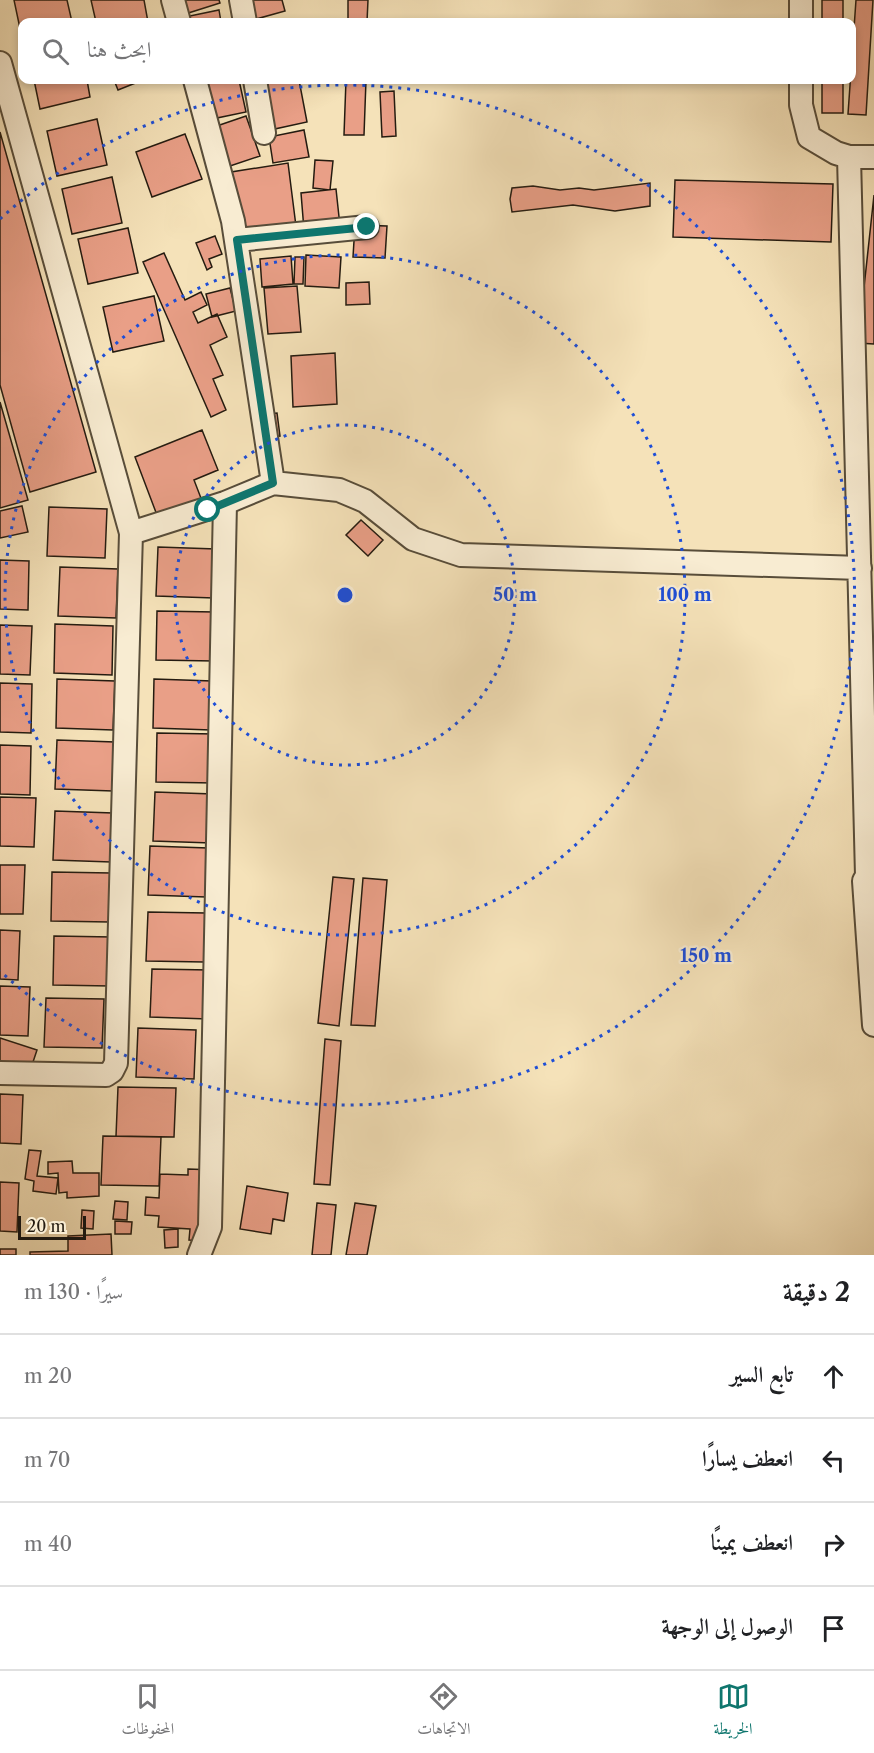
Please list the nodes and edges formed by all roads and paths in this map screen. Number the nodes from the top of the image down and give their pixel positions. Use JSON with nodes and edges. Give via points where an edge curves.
{"nodes":[{"id":1,"x":173,"y":0,"type":"edge"},
{"id":2,"x":241,"y":0,"type":"edge"},
{"id":3,"x":801,"y":0,"type":"edge"},
{"id":4,"x":178,"y":18,"type":"edge"},
{"id":5,"x":244,"y":18,"type":"edge"},
{"id":6,"x":801,"y":18,"type":"edge"},
{"id":7,"x":0,"y":63,"type":"edge"},
{"id":8,"x":196,"y":84,"type":"edge"},
{"id":9,"x":256,"y":84,"type":"edge"},
{"id":10,"x":801,"y":84,"type":"edge"},
{"id":11,"x":264,"y":133,"type":"dead end"},
{"id":12,"x":849,"y":157,"type":"junction"},
{"id":13,"x":874,"y":157,"type":"edge"},
{"id":14,"x":367,"y":227,"type":"dead end"},
{"id":15,"x":237,"y":240,"type":"junction"},
{"id":16,"x":273,"y":483,"type":"junction"},
{"id":17,"x":225,"y":504,"type":"junction"},
{"id":18,"x":131,"y":533,"type":"junction"},
{"id":19,"x":860,"y":568,"type":"junction"},
{"id":20,"x":869,"y":882,"type":"edge"},
{"id":21,"x":874,"y":1025,"type":"edge"},
{"id":22,"x":0,"y":1073,"type":"edge"},
{"id":23,"x":198,"y":1255,"type":"edge"}],
"edges":[{"from":1,"to":4,"type":"street"},
{"from":2,"to":5,"type":"street"},
{"from":3,"to":6,"type":"street"},
{"from":7,"to":18,"type":"street"},
{"from":8,"to":15,"type":"street"},
{"from":9,"to":11,"type":"street"},
{"from":10,"to":12,"type":"street","via":[[801,105],[809,137]]},
{"from":12,"to":13,"type":"street"},
{"from":12,"to":19,"type":"street"},
{"from":14,"to":15,"type":"street"},
{"from":15,"to":16,"type":"street"},
{"from":16,"to":17,"type":"street"},
{"from":16,"to":19,"type":"street","via":[[339,490],[365,501],[413,539],[461,555]]},
{"from":17,"to":18,"type":"street"},
{"from":17,"to":23,"type":"street","via":[[210,1227]]},
{"from":18,"to":22,"type":"street","via":[[116,1063],[106,1075]]},
{"from":19,"to":20,"type":"street"},
{"from":20,"to":21,"type":"street"}]}
